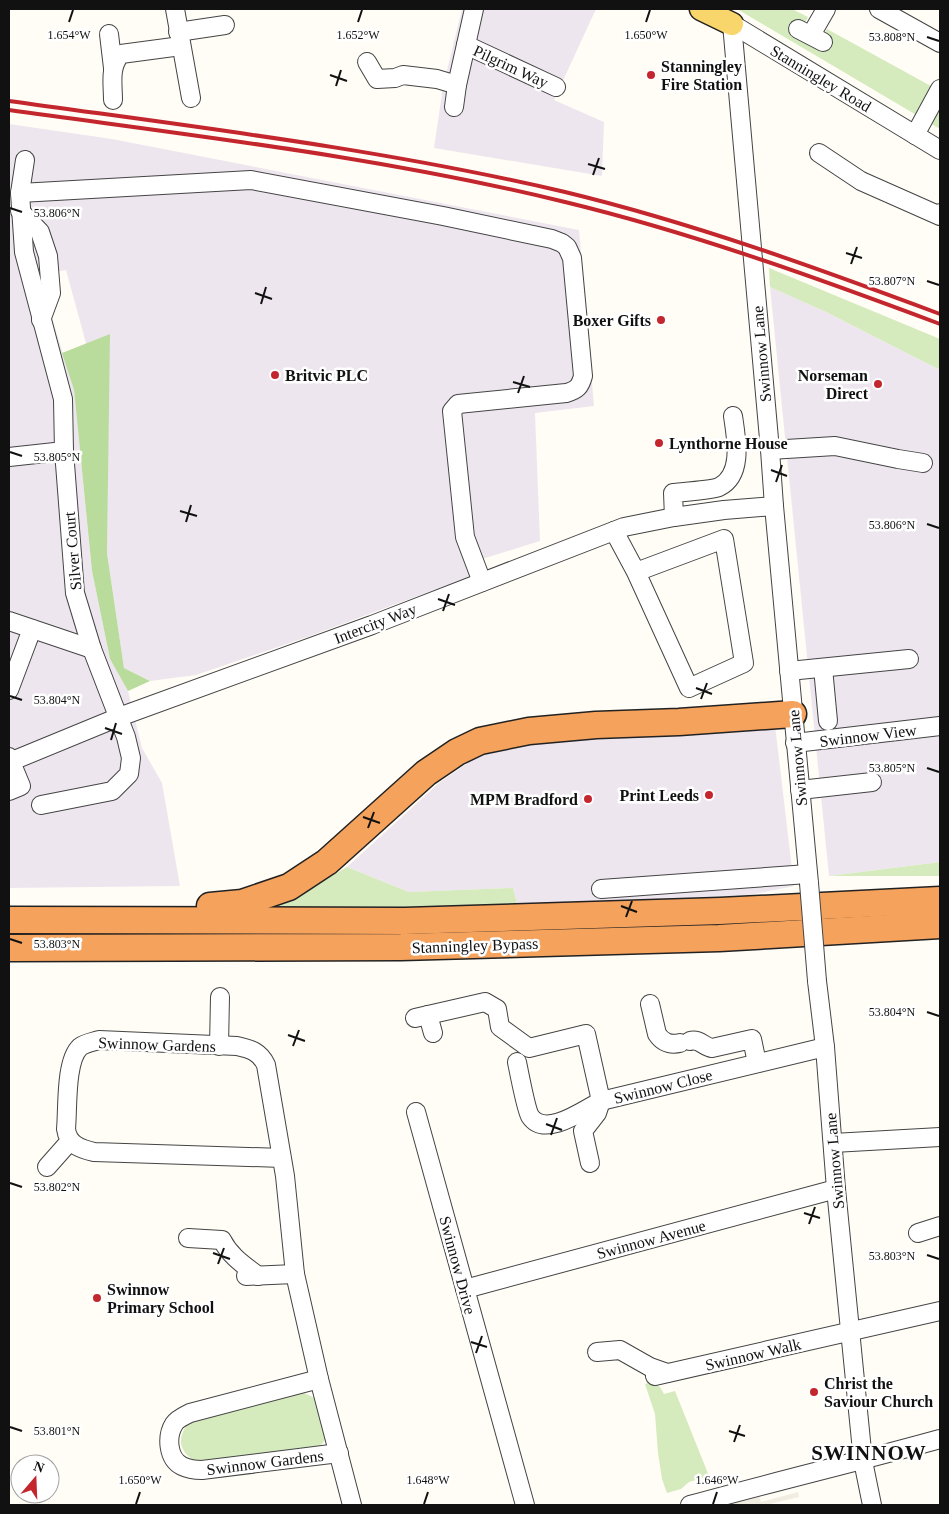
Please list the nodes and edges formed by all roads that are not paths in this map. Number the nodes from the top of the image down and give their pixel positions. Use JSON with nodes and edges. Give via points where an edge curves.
{"nodes":[{"id":1,"x":175,"y":9,"type":"edge"},
{"id":2,"x":474,"y":9,"type":"edge"},
{"id":3,"x":701,"y":9,"type":"edge"},
{"id":4,"x":826,"y":9,"type":"edge"},
{"id":5,"x":879,"y":9,"type":"edge"},
{"id":6,"x":731,"y":16,"type":"edge"},
{"id":7,"x":225,"y":26,"type":"dead end"},
{"id":8,"x":109,"y":34,"type":"dead end"},
{"id":9,"x":811,"y":35,"type":"dead end"},
{"id":10,"x":179,"y":39,"type":"junction"},
{"id":11,"x":940,"y":43,"type":"edge"},
{"id":12,"x":466,"y":45,"type":"junction"},
{"id":13,"x":367,"y":62,"type":"dead end"},
{"id":14,"x":113,"y":68,"type":"junction"},
{"id":15,"x":457,"y":85,"type":"junction"},
{"id":16,"x":556,"y":87,"type":"dead end"},
{"id":17,"x":940,"y":89,"type":"edge"},
{"id":18,"x":191,"y":98,"type":"dead end"},
{"id":19,"x":113,"y":100,"type":"dead end"},
{"id":20,"x":454,"y":107,"type":"dead end"},
{"id":21,"x":915,"y":135,"type":"junction"},
{"id":22,"x":940,"y":150,"type":"edge"},
{"id":23,"x":819,"y":153,"type":"dead end"},
{"id":24,"x":25,"y":160,"type":"dead end"},
{"id":25,"x":20,"y":193,"type":"junction"},
{"id":26,"x":20,"y":212,"type":"junction"},
{"id":27,"x":940,"y":213,"type":"edge"},
{"id":28,"x":41,"y":320,"type":"junction"},
{"id":29,"x":733,"y":416,"type":"dead end"},
{"id":30,"x":770,"y":450,"type":"junction"},
{"id":31,"x":64,"y":451,"type":"junction"},
{"id":32,"x":9,"y":457,"type":"edge"},
{"id":33,"x":923,"y":462,"type":"dead end"},
{"id":34,"x":774,"y":506,"type":"junction"},
{"id":35,"x":674,"y":517,"type":"junction"},
{"id":36,"x":614,"y":531,"type":"junction"},
{"id":37,"x":636,"y":572,"type":"junction"},
{"id":38,"x":482,"y":582,"type":"junction"},
{"id":39,"x":9,"y":621,"type":"edge"},
{"id":40,"x":32,"y":629,"type":"junction"},
{"id":41,"x":92,"y":649,"type":"junction"},
{"id":42,"x":910,"y":660,"type":"dead end"},
{"id":43,"x":823,"y":668,"type":"junction"},
{"id":44,"x":789,"y":671,"type":"junction"},
{"id":45,"x":9,"y":690,"type":"edge"},
{"id":46,"x":793,"y":714,"type":"junction"},
{"id":47,"x":119,"y":717,"type":"junction"},
{"id":48,"x":828,"y":720,"type":"dead end"},
{"id":49,"x":940,"y":726,"type":"edge"},
{"id":50,"x":795,"y":743,"type":"junction"},
{"id":51,"x":10,"y":759,"type":"edge"},
{"id":52,"x":872,"y":782,"type":"dead end"},
{"id":53,"x":800,"y":790,"type":"junction"},
{"id":54,"x":9,"y":791,"type":"edge"},
{"id":55,"x":41,"y":805,"type":"dead end"},
{"id":56,"x":809,"y":879,"type":"junction"},
{"id":57,"x":601,"y":889,"type":"dead end"},
{"id":58,"x":940,"y":900,"type":"edge"},
{"id":59,"x":19,"y":920,"type":"edge"},
{"id":60,"x":940,"y":925,"type":"edge"},
{"id":61,"x":9,"y":948,"type":"edge"},
{"id":62,"x":220,"y":997,"type":"dead end"},
{"id":63,"x":650,"y":1004,"type":"dead end"},
{"id":64,"x":433,"y":1032,"type":"dead end"},
{"id":65,"x":219,"y":1046,"type":"junction"},
{"id":66,"x":826,"y":1047,"type":"junction"},
{"id":67,"x":517,"y":1062,"type":"dead end"},
{"id":68,"x":757,"y":1063,"type":"junction"},
{"id":69,"x":601,"y":1101,"type":"junction"},
{"id":70,"x":416,"y":1112,"type":"dead end"},
{"id":71,"x":940,"y":1137,"type":"edge"},
{"id":72,"x":70,"y":1141,"type":"junction"},
{"id":73,"x":833,"y":1143,"type":"junction"},
{"id":74,"x":282,"y":1158,"type":"junction"},
{"id":75,"x":590,"y":1163,"type":"dead end"},
{"id":76,"x":47,"y":1167,"type":"dead end"},
{"id":77,"x":836,"y":1189,"type":"junction"},
{"id":78,"x":940,"y":1226,"type":"edge"},
{"id":79,"x":918,"y":1232,"type":"dead end"},
{"id":80,"x":188,"y":1238,"type":"dead end"},
{"id":81,"x":295,"y":1274,"type":"junction"},
{"id":82,"x":465,"y":1289,"type":"junction"},
{"id":83,"x":940,"y":1311,"type":"edge"},
{"id":84,"x":850,"y":1332,"type":"junction"},
{"id":85,"x":597,"y":1352,"type":"dead end"},
{"id":86,"x":319,"y":1379,"type":"junction"},
{"id":87,"x":940,"y":1439,"type":"edge"},
{"id":88,"x":339,"y":1453,"type":"junction"},
{"id":89,"x":863,"y":1461,"type":"junction"},
{"id":90,"x":352,"y":1505,"type":"edge"},
{"id":91,"x":525,"y":1505,"type":"edge"},
{"id":92,"x":690,"y":1505,"type":"edge"},
{"id":93,"x":872,"y":1505,"type":"edge"}],
"edges":[{"from":1,"to":10,"type":"street"},
{"from":2,"to":12,"type":"street"},
{"from":3,"to":6,"type":"main road","name":"Stanningley Road"},
{"from":4,"to":9,"type":"street"},
{"from":5,"to":11,"type":"street"},
{"from":6,"to":21,"type":"street","name":"Stanningley Road"},
{"from":6,"to":30,"type":"street","name":"Swinnow Lane"},
{"from":7,"to":10,"type":"street"},
{"from":8,"to":14,"type":"street"},
{"from":10,"to":14,"type":"street","via":[[121,54]]},
{"from":10,"to":18,"type":"street"},
{"from":12,"to":15,"type":"street"},
{"from":12,"to":16,"type":"street","name":"Pilgrim Way"},
{"from":13,"to":15,"type":"street","via":[[377,79],[404,75]]},
{"from":14,"to":19,"type":"street"},
{"from":15,"to":20,"type":"street"},
{"from":17,"to":21,"type":"street"},
{"from":21,"to":22,"type":"street","name":"Stanningley Road"},
{"from":23,"to":27,"type":"street","via":[[861,181],[940,216]]},
{"from":24,"to":25,"type":"street","name":"Silver Court"},
{"from":25,"to":26,"type":"street","name":"Silver Court"},
{"from":25,"to":38,"type":"street","via":[[251,180],[526,233],[567,247],[572,258],[583,376],[580,385],[566,393],[458,404],[452,411],[465,537]]},
{"from":26,"to":28,"type":"street","name":"Silver Court","via":[[24,252]]},
{"from":26,"to":28,"type":"street","via":[[40,232],[48,256],[51,293]]},
{"from":28,"to":31,"type":"street","name":"Silver Court","via":[[63,398]]},
{"from":29,"to":35,"type":"street","via":[[738,456],[730,478],[719,487],[673,493]]},
{"from":30,"to":33,"type":"street","via":[[835,446],[898,460]]},
{"from":30,"to":34,"type":"street","name":"Swinnow Lane"},
{"from":31,"to":32,"type":"street"},
{"from":31,"to":41,"type":"street","name":"Silver Court","via":[[76,593]]},
{"from":34,"to":35,"type":"street","name":"Intercity Way"},
{"from":34,"to":44,"type":"street","name":"Swinnow Lane"},
{"from":35,"to":36,"type":"street","name":"Intercity Way"},
{"from":36,"to":37,"type":"street"},
{"from":36,"to":38,"type":"street","name":"Intercity Way"},
{"from":37,"to":37,"type":"street","via":[[689,688],[744,663],[724,539]]},
{"from":38,"to":47,"type":"street","name":"Intercity Way"},
{"from":39,"to":40,"type":"street"},
{"from":40,"to":41,"type":"street"},
{"from":40,"to":45,"type":"street"},
{"from":41,"to":47,"type":"street","name":"Silver Court"},
{"from":42,"to":43,"type":"street"},
{"from":43,"to":44,"type":"street"},
{"from":43,"to":48,"type":"street"},
{"from":44,"to":46,"type":"street","name":"Swinnow Lane"},
{"from":46,"to":50,"type":"street","name":"Swinnow Lane"},
{"from":46,"to":59,"type":"highway","via":[[596,725],[529,731],[480,740],[426,773],[327,862],[289,887],[242,904]]},
{"from":47,"to":51,"type":"street","name":"Intercity Way"},
{"from":47,"to":55,"type":"street","name":"Silver Court","via":[[131,758],[130,774],[112,791]]},
{"from":49,"to":50,"type":"street","name":"Swinnow View"},
{"from":50,"to":53,"type":"street","name":"Swinnow Lane"},
{"from":51,"to":54,"type":"street","via":[[21,786]]},
{"from":52,"to":53,"type":"street"},
{"from":53,"to":56,"type":"street","name":"Swinnow Lane"},
{"from":56,"to":57,"type":"street"},
{"from":56,"to":66,"type":"street","name":"Swinnow Lane","bridge":true},
{"from":58,"to":59,"type":"highway","name":"Stanningley Bypass","via":[[405,921]]},
{"from":60,"to":61,"type":"highway","name":"Stanningley Bypass","via":[[719,938],[401,948]]},
{"from":62,"to":65,"type":"street"},
{"from":63,"to":68,"type":"street","via":[[657,1034],[668,1044],[697,1040],[712,1048],[752,1039]]},
{"from":64,"to":69,"type":"street","name":"Swinnow Close","via":[[422,1017],[485,1002],[497,1009],[500,1027],[529,1048],[586,1034]]},
{"from":65,"to":72,"type":"street","name":"Swinnow Gardens","via":[[89,1042],[80,1048],[70,1069],[66,1129]]},
{"from":65,"to":74,"type":"street","name":"Swinnow Gardens","via":[[246,1048],[262,1057]]},
{"from":66,"to":68,"type":"street","name":"Swinnow Close"},
{"from":66,"to":73,"type":"street","name":"Swinnow Lane"},
{"from":67,"to":69,"type":"street","via":[[530,1116],[537,1122],[562,1122]]},
{"from":68,"to":69,"type":"street","name":"Swinnow Close"},
{"from":69,"to":75,"type":"street","via":[[597,1113],[583,1131]]},
{"from":70,"to":82,"type":"street","name":"Swinnow Drive"},
{"from":71,"to":73,"type":"street"},
{"from":72,"to":74,"type":"street","via":[[94,1152]]},
{"from":72,"to":76,"type":"street"},
{"from":73,"to":77,"type":"street","name":"Swinnow Lane"},
{"from":74,"to":81,"type":"street","name":"Swinnow Gardens"},
{"from":77,"to":82,"type":"street","name":"Swinnow Avenue"},
{"from":77,"to":84,"type":"street","name":"Swinnow Lane"},
{"from":78,"to":79,"type":"street"},
{"from":80,"to":81,"type":"street","via":[[222,1240],[250,1276]]},
{"from":81,"to":86,"type":"street","name":"Swinnow Gardens"},
{"from":82,"to":91,"type":"street","name":"Swinnow Drive"},
{"from":83,"to":84,"type":"street","name":"Swinnow Walk"},
{"from":84,"to":85,"type":"street","name":"Swinnow Walk","via":[[661,1375],[620,1350]]},
{"from":84,"to":89,"type":"street","name":"Swinnow Lane"},
{"from":86,"to":88,"type":"street","name":"Swinnow Gardens"},
{"from":86,"to":88,"type":"street","name":"Swinnow Gardens","via":[[182,1416],[171,1433],[171,1452],[183,1467],[202,1470]]},
{"from":87,"to":89,"type":"street"},
{"from":88,"to":90,"type":"street","name":"Swinnow Gardens"},
{"from":89,"to":92,"type":"street"},
{"from":89,"to":93,"type":"street","name":"Swinnow Lane"}]}
